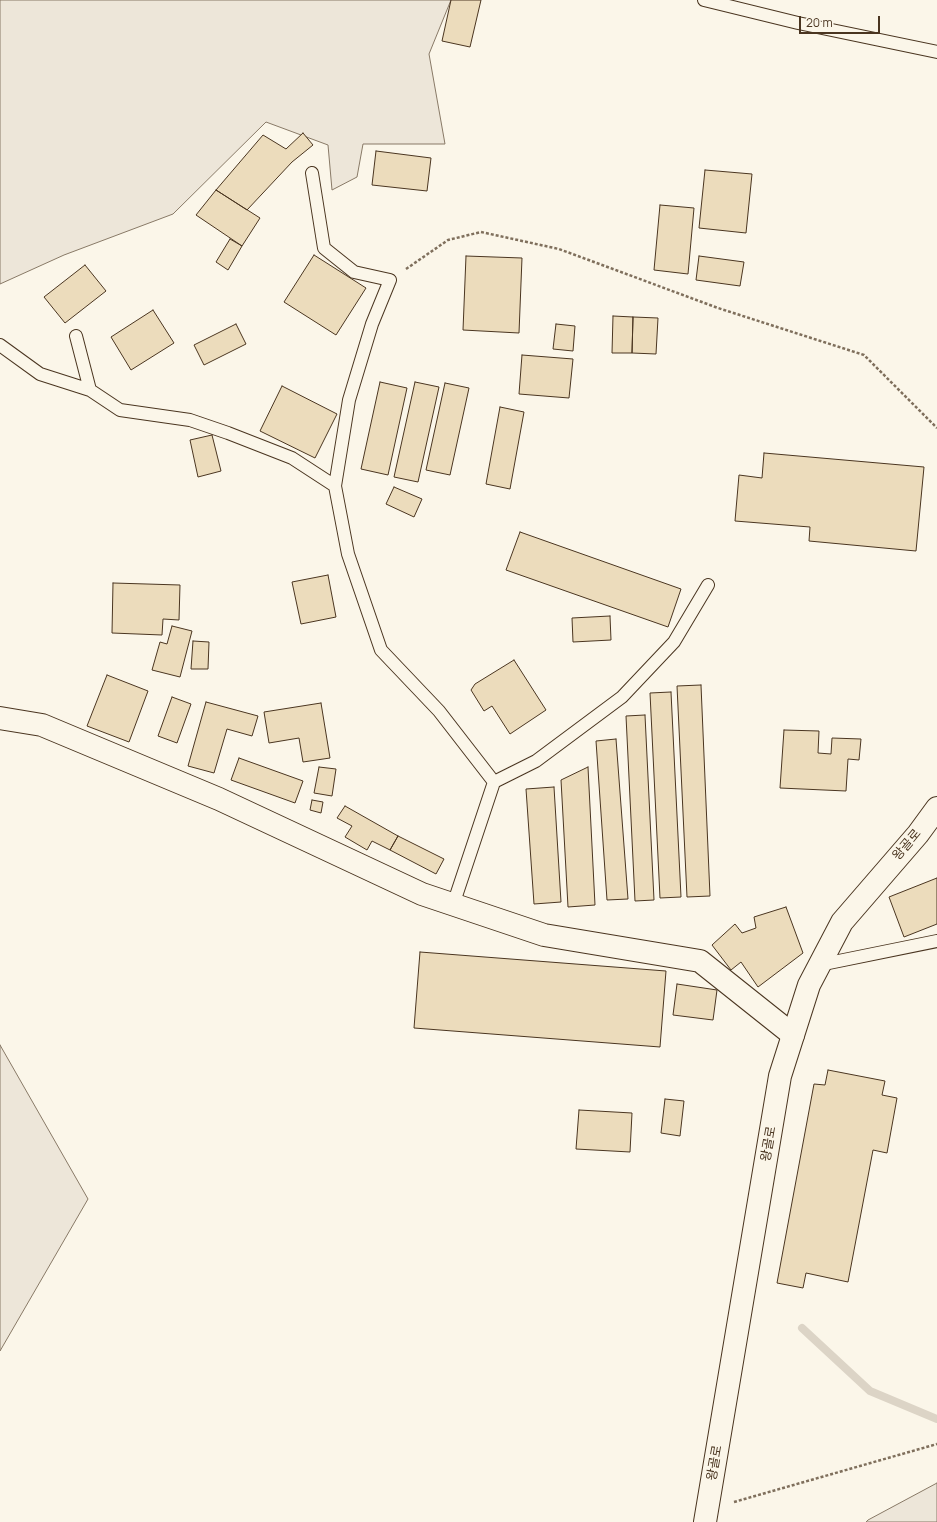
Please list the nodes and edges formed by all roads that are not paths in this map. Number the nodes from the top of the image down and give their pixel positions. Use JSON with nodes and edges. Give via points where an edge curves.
{"nodes":[{"id":1,"x":704,"y":0,"type":"edge"},
{"id":2,"x":937,"y":52,"type":"edge"},
{"id":3,"x":312,"y":173,"type":"dead end"},
{"id":4,"x":76,"y":336,"type":"dead end"},
{"id":5,"x":0,"y":346,"type":"edge"},
{"id":6,"x":90,"y":390,"type":"junction"},
{"id":7,"x":335,"y":486,"type":"junction"},
{"id":8,"x":708,"y":585,"type":"dead end"},
{"id":9,"x":0,"y":718,"type":"edge"},
{"id":10,"x":494,"y":782,"type":"junction"},
{"id":11,"x":937,"y":808,"type":"edge"},
{"id":12,"x":453,"y":904,"type":"junction"},
{"id":13,"x":937,"y":941,"type":"edge"},
{"id":14,"x":819,"y":965,"type":"junction"},
{"id":15,"x":793,"y":1035,"type":"junction"},
{"id":16,"x":706,"y":1516,"type":"edge"}],
"edges":[{"from":1,"to":2,"type":"lane"},
{"from":3,"to":7,"type":"lane","via":[[324,248],[354,272],[390,280],[372,324],[349,400]]},
{"from":4,"to":6,"type":"lane"},
{"from":5,"to":6,"type":"lane","via":[[40,374]]},
{"from":6,"to":7,"type":"lane","via":[[120,410],[190,420],[292,458]]},
{"from":7,"to":10,"type":"lane","via":[[348,554],[381,650],[439,712]]},
{"from":8,"to":10,"type":"lane","via":[[674,642],[622,697],[536,761]]},
{"from":9,"to":12,"type":"street","via":[[49,728],[219,799],[422,894]]},
{"from":10,"to":12,"type":"lane"},
{"from":11,"to":14,"type":"street","name":"왕골로","via":[[918,834],[842,922]]},
{"from":12,"to":15,"type":"street","via":[[544,935],[700,961]]},
{"from":13,"to":14,"type":"lane"},
{"from":14,"to":15,"type":"street","name":"왕골로","via":[[809,985]]},
{"from":15,"to":16,"type":"street","name":"왕골로","via":[[780,1076]]}]}
